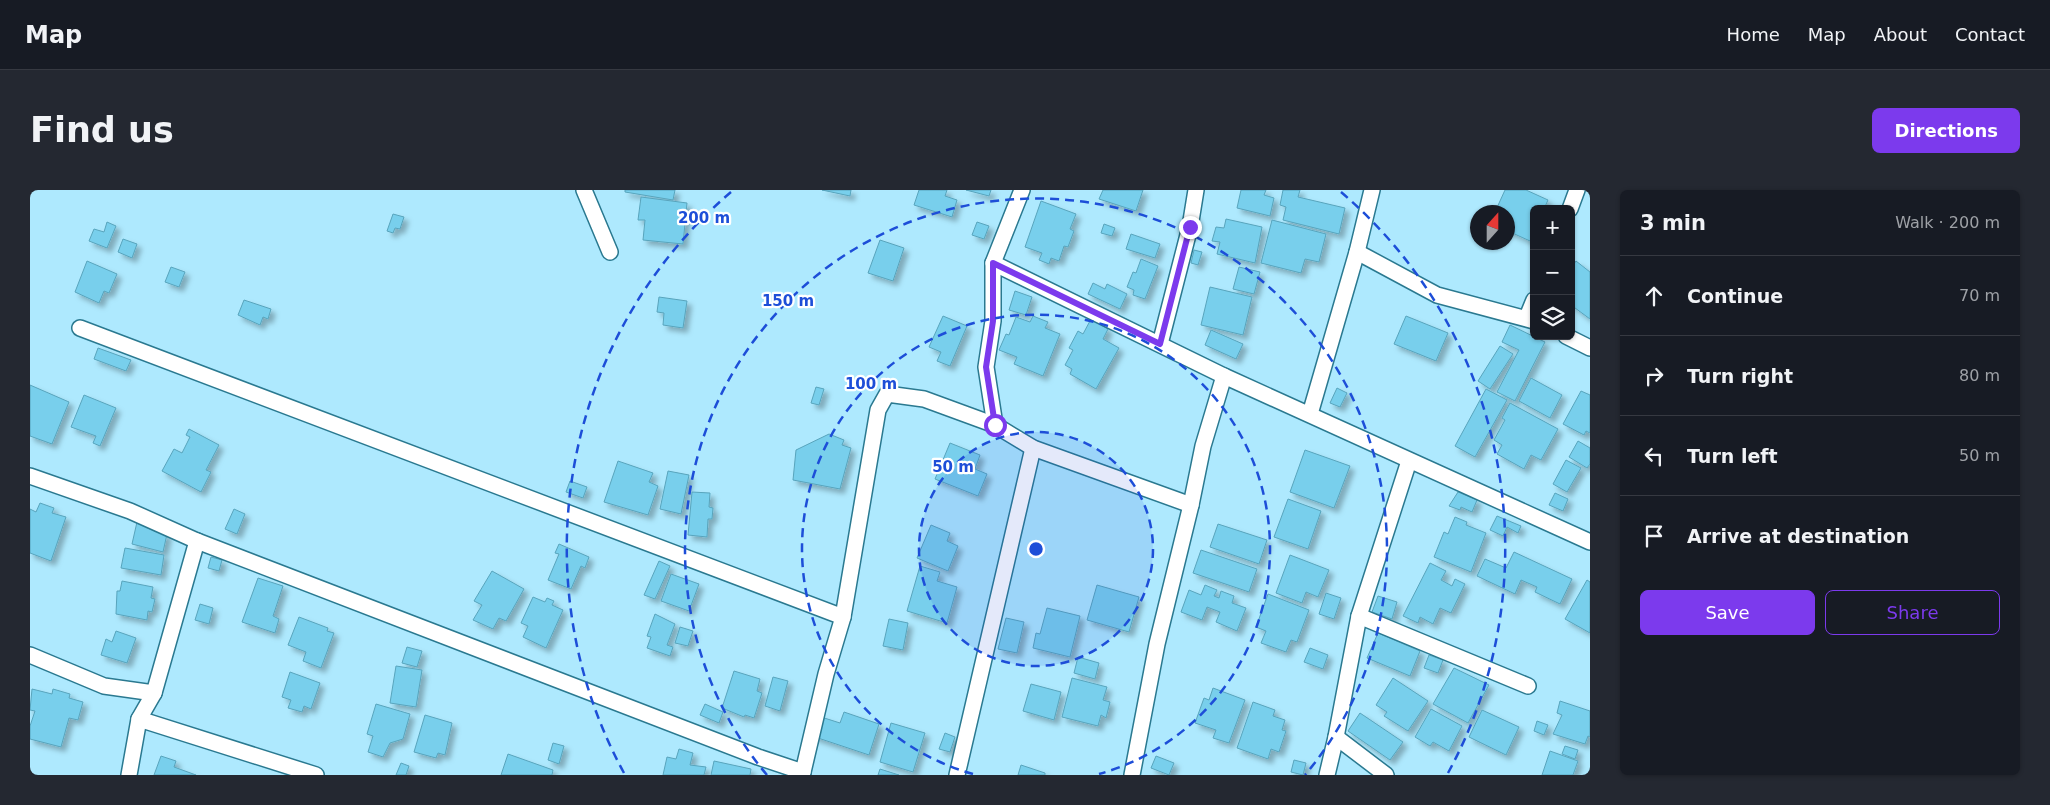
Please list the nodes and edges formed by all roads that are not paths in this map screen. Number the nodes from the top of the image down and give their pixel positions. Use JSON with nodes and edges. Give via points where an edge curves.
{"nodes":[{"id":1,"x":584,"y":190,"type":"edge"},
{"id":2,"x":1022,"y":190,"type":"edge"},
{"id":3,"x":1196,"y":190,"type":"edge"},
{"id":4,"x":1372,"y":190,"type":"edge"},
{"id":5,"x":1578,"y":190,"type":"edge"},
{"id":6,"x":1572,"y":205,"type":"edge"},
{"id":7,"x":610,"y":252,"type":"dead end"},
{"id":8,"x":1357,"y":252,"type":"junction"},
{"id":9,"x":993,"y":263,"type":"junction"},
{"id":10,"x":1530,"y":319,"type":"edge"},
{"id":11,"x":80,"y":328,"type":"dead end"},
{"id":12,"x":1574,"y":340,"type":"edge"},
{"id":13,"x":1160,"y":344,"type":"junction"},
{"id":14,"x":1590,"y":348,"type":"edge"},
{"id":15,"x":1224,"y":376,"type":"junction"},
{"id":16,"x":1310,"y":414,"type":"junction"},
{"id":17,"x":995,"y":425,"type":"junction"},
{"id":18,"x":1033,"y":448,"type":"junction"},
{"id":19,"x":1410,"y":461,"type":"junction"},
{"id":20,"x":30,"y":476,"type":"edge"},
{"id":21,"x":1191,"y":505,"type":"junction"},
{"id":22,"x":197,"y":541,"type":"junction"},
{"id":23,"x":1590,"y":542,"type":"edge"},
{"id":24,"x":1358,"y":616,"type":"junction"},
{"id":25,"x":843,"y":617,"type":"junction"},
{"id":26,"x":30,"y":655,"type":"edge"},
{"id":27,"x":1528,"y":686,"type":"dead end"},
{"id":28,"x":154,"y":694,"type":"junction"},
{"id":29,"x":139,"y":719,"type":"junction"},
{"id":30,"x":1336,"y":737,"type":"junction"},
{"id":31,"x":802,"y":773,"type":"edge"},
{"id":32,"x":129,"y":775,"type":"edge"},
{"id":33,"x":316,"y":775,"type":"edge"},
{"id":34,"x":957,"y":775,"type":"edge"},
{"id":35,"x":1132,"y":775,"type":"edge"},
{"id":36,"x":1327,"y":775,"type":"edge"},
{"id":37,"x":1386,"y":775,"type":"edge"}],
"edges":[{"from":1,"to":7,"type":"street"},
{"from":2,"to":9,"type":"street"},
{"from":3,"to":13,"type":"street","via":[[1190,227]]},
{"from":4,"to":8,"type":"street"},
{"from":5,"to":6,"type":"street"},
{"from":8,"to":10,"type":"street","via":[[1437,295]]},
{"from":8,"to":16,"type":"street"},
{"from":9,"to":13,"type":"street"},
{"from":9,"to":17,"type":"street","via":[[993,321],[986,367]]},
{"from":11,"to":25,"type":"street"},
{"from":12,"to":14,"type":"street"},
{"from":13,"to":15,"type":"street"},
{"from":15,"to":16,"type":"street"},
{"from":15,"to":21,"type":"street","via":[[1203,446]]},
{"from":16,"to":19,"type":"street"},
{"from":17,"to":18,"type":"street"},
{"from":17,"to":25,"type":"street","via":[[924,399],[887,394],[878,410]]},
{"from":18,"to":21,"type":"street"},
{"from":18,"to":34,"type":"street"},
{"from":19,"to":23,"type":"street"},
{"from":19,"to":24,"type":"street"},
{"from":20,"to":22,"type":"street","via":[[130,511]]},
{"from":21,"to":35,"type":"street","via":[[1157,644]]},
{"from":22,"to":28,"type":"street"},
{"from":22,"to":31,"type":"street"},
{"from":24,"to":27,"type":"street"},
{"from":24,"to":30,"type":"street"},
{"from":25,"to":31,"type":"street"},
{"from":26,"to":28,"type":"street","via":[[104,686]]},
{"from":28,"to":29,"type":"street"},
{"from":29,"to":32,"type":"street"},
{"from":29,"to":33,"type":"street"},
{"from":30,"to":36,"type":"street"},
{"from":30,"to":37,"type":"street"}]}
